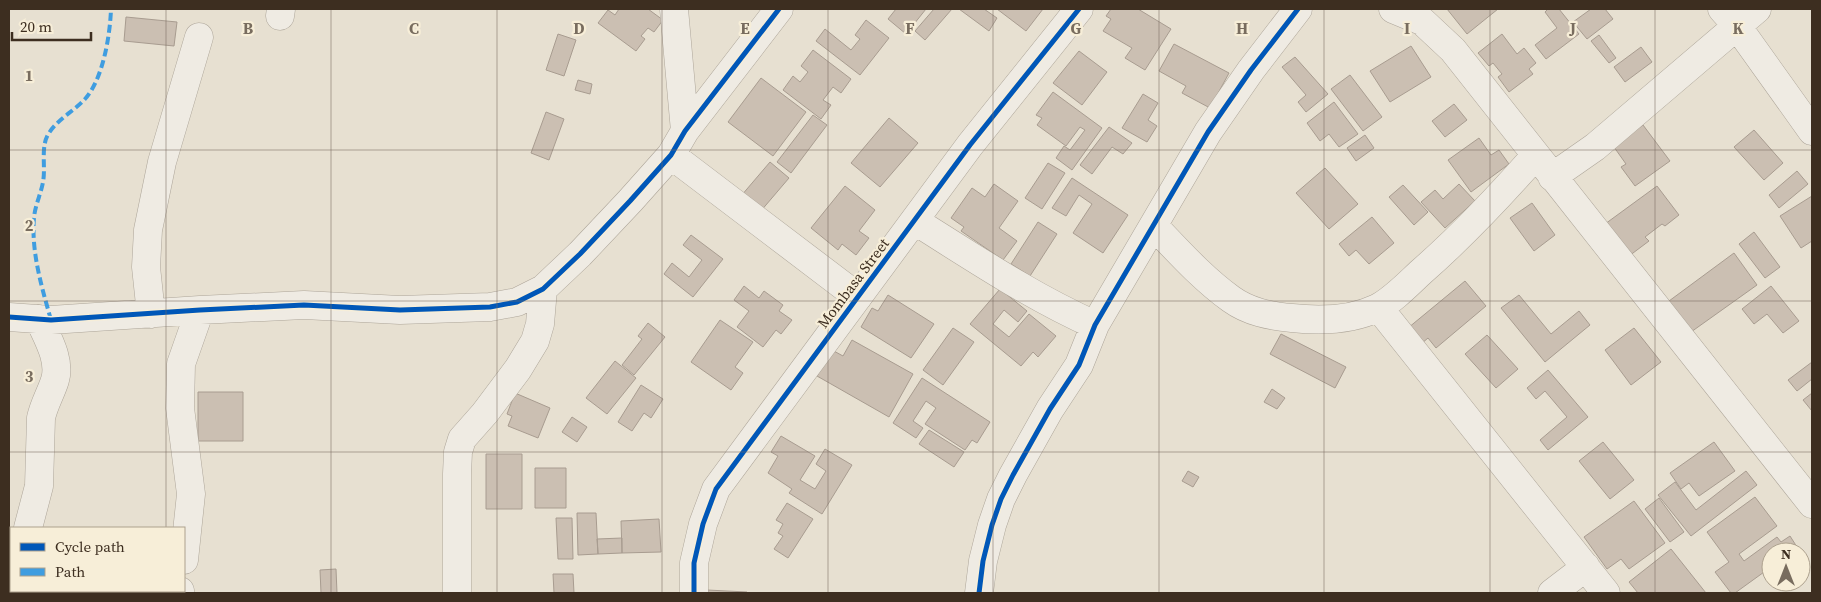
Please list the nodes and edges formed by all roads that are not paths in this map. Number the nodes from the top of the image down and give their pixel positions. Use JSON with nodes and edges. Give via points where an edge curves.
{"nodes":[{"id":1,"x":674,"y":9,"type":"edge"},
{"id":2,"x":779,"y":9,"type":"edge"},
{"id":3,"x":1079,"y":9,"type":"edge"},
{"id":4,"x":1298,"y":9,"type":"edge"},
{"id":5,"x":1393,"y":9,"type":"edge"},
{"id":6,"x":1739,"y":14,"type":"edge"},
{"id":7,"x":199,"y":38,"type":"dead end"},
{"id":8,"x":1812,"y":130,"type":"edge"},
{"id":9,"x":685,"y":131,"type":"junction"},
{"id":10,"x":671,"y":155,"type":"junction"},
{"id":11,"x":1535,"y":156,"type":"junction"},
{"id":12,"x":1552,"y":177,"type":"junction"},
{"id":13,"x":915,"y":221,"type":"junction"},
{"id":14,"x":1154,"y":226,"type":"junction"},
{"id":15,"x":543,"y":289,"type":"junction"},
{"id":16,"x":858,"y":297,"type":"junction"},
{"id":17,"x":1379,"y":308,"type":"junction"},
{"id":18,"x":200,"y":310,"type":"junction"},
{"id":19,"x":152,"y":314,"type":"junction"},
{"id":20,"x":9,"y":317,"type":"edge"},
{"id":21,"x":40,"y":319,"type":"junction"},
{"id":22,"x":1095,"y":325,"type":"junction"},
{"id":23,"x":1812,"y":504,"type":"edge"},
{"id":24,"x":28,"y":527,"type":"edge"},
{"id":25,"x":185,"y":549,"type":"edge"},
{"id":26,"x":1586,"y":567,"type":"junction"},
{"id":27,"x":457,"y":593,"type":"edge"},
{"id":28,"x":694,"y":593,"type":"edge"},
{"id":29,"x":978,"y":593,"type":"edge"},
{"id":30,"x":1552,"y":593,"type":"edge"},
{"id":31,"x":1606,"y":593,"type":"edge"}],
"edges":[{"from":1,"to":9,"type":"street"},
{"from":2,"to":9,"type":"street"},
{"from":3,"to":13,"type":"street","name":"Mombasa Street","via":[[970,145]]},
{"from":4,"to":14,"type":"street","via":[[1208,132]]},
{"from":5,"to":11,"type":"street","via":[[1422,21],[1453,50]]},
{"from":6,"to":8,"type":"street"},
{"from":6,"to":12,"type":"street","via":[[1595,147]]},
{"from":7,"to":19,"type":"street","via":[[162,162],[148,230],[146,267]]},
{"from":9,"to":10,"type":"street"},
{"from":10,"to":15,"type":"street","via":[[580,254]]},
{"from":10,"to":16,"type":"street"},
{"from":11,"to":12,"type":"street"},
{"from":11,"to":17,"type":"street","via":[[1473,224]]},
{"from":12,"to":23,"type":"street"},
{"from":13,"to":16,"type":"street","name":"Mombasa Street"},
{"from":13,"to":22,"type":"street","via":[[1033,294]]},
{"from":14,"to":17,"type":"street","via":[[1191,266],[1232,300],[1255,312],[1310,320],[1359,315]]},
{"from":14,"to":22,"type":"street"},
{"from":15,"to":18,"type":"street","via":[[517,302],[490,307],[400,310],[304,305]]},
{"from":15,"to":27,"type":"street","via":[[535,341],[485,413],[462,439],[458,452]]},
{"from":16,"to":28,"type":"street","name":"Mombasa Street","via":[[716,489],[694,563]]},
{"from":17,"to":26,"type":"street"},
{"from":18,"to":19,"type":"street"},
{"from":18,"to":25,"type":"street","via":[[181,364],[180,408],[190,494]]},
{"from":19,"to":21,"type":"street"},
{"from":20,"to":21,"type":"street"},
{"from":21,"to":24,"type":"street","via":[[53,351],[56,379],[41,418],[40,486]]},
{"from":22,"to":29,"type":"street","via":[[1080,365],[1050,409],[1001,499],[987,543]]},
{"from":26,"to":30,"type":"street"},
{"from":26,"to":31,"type":"street"}]}
